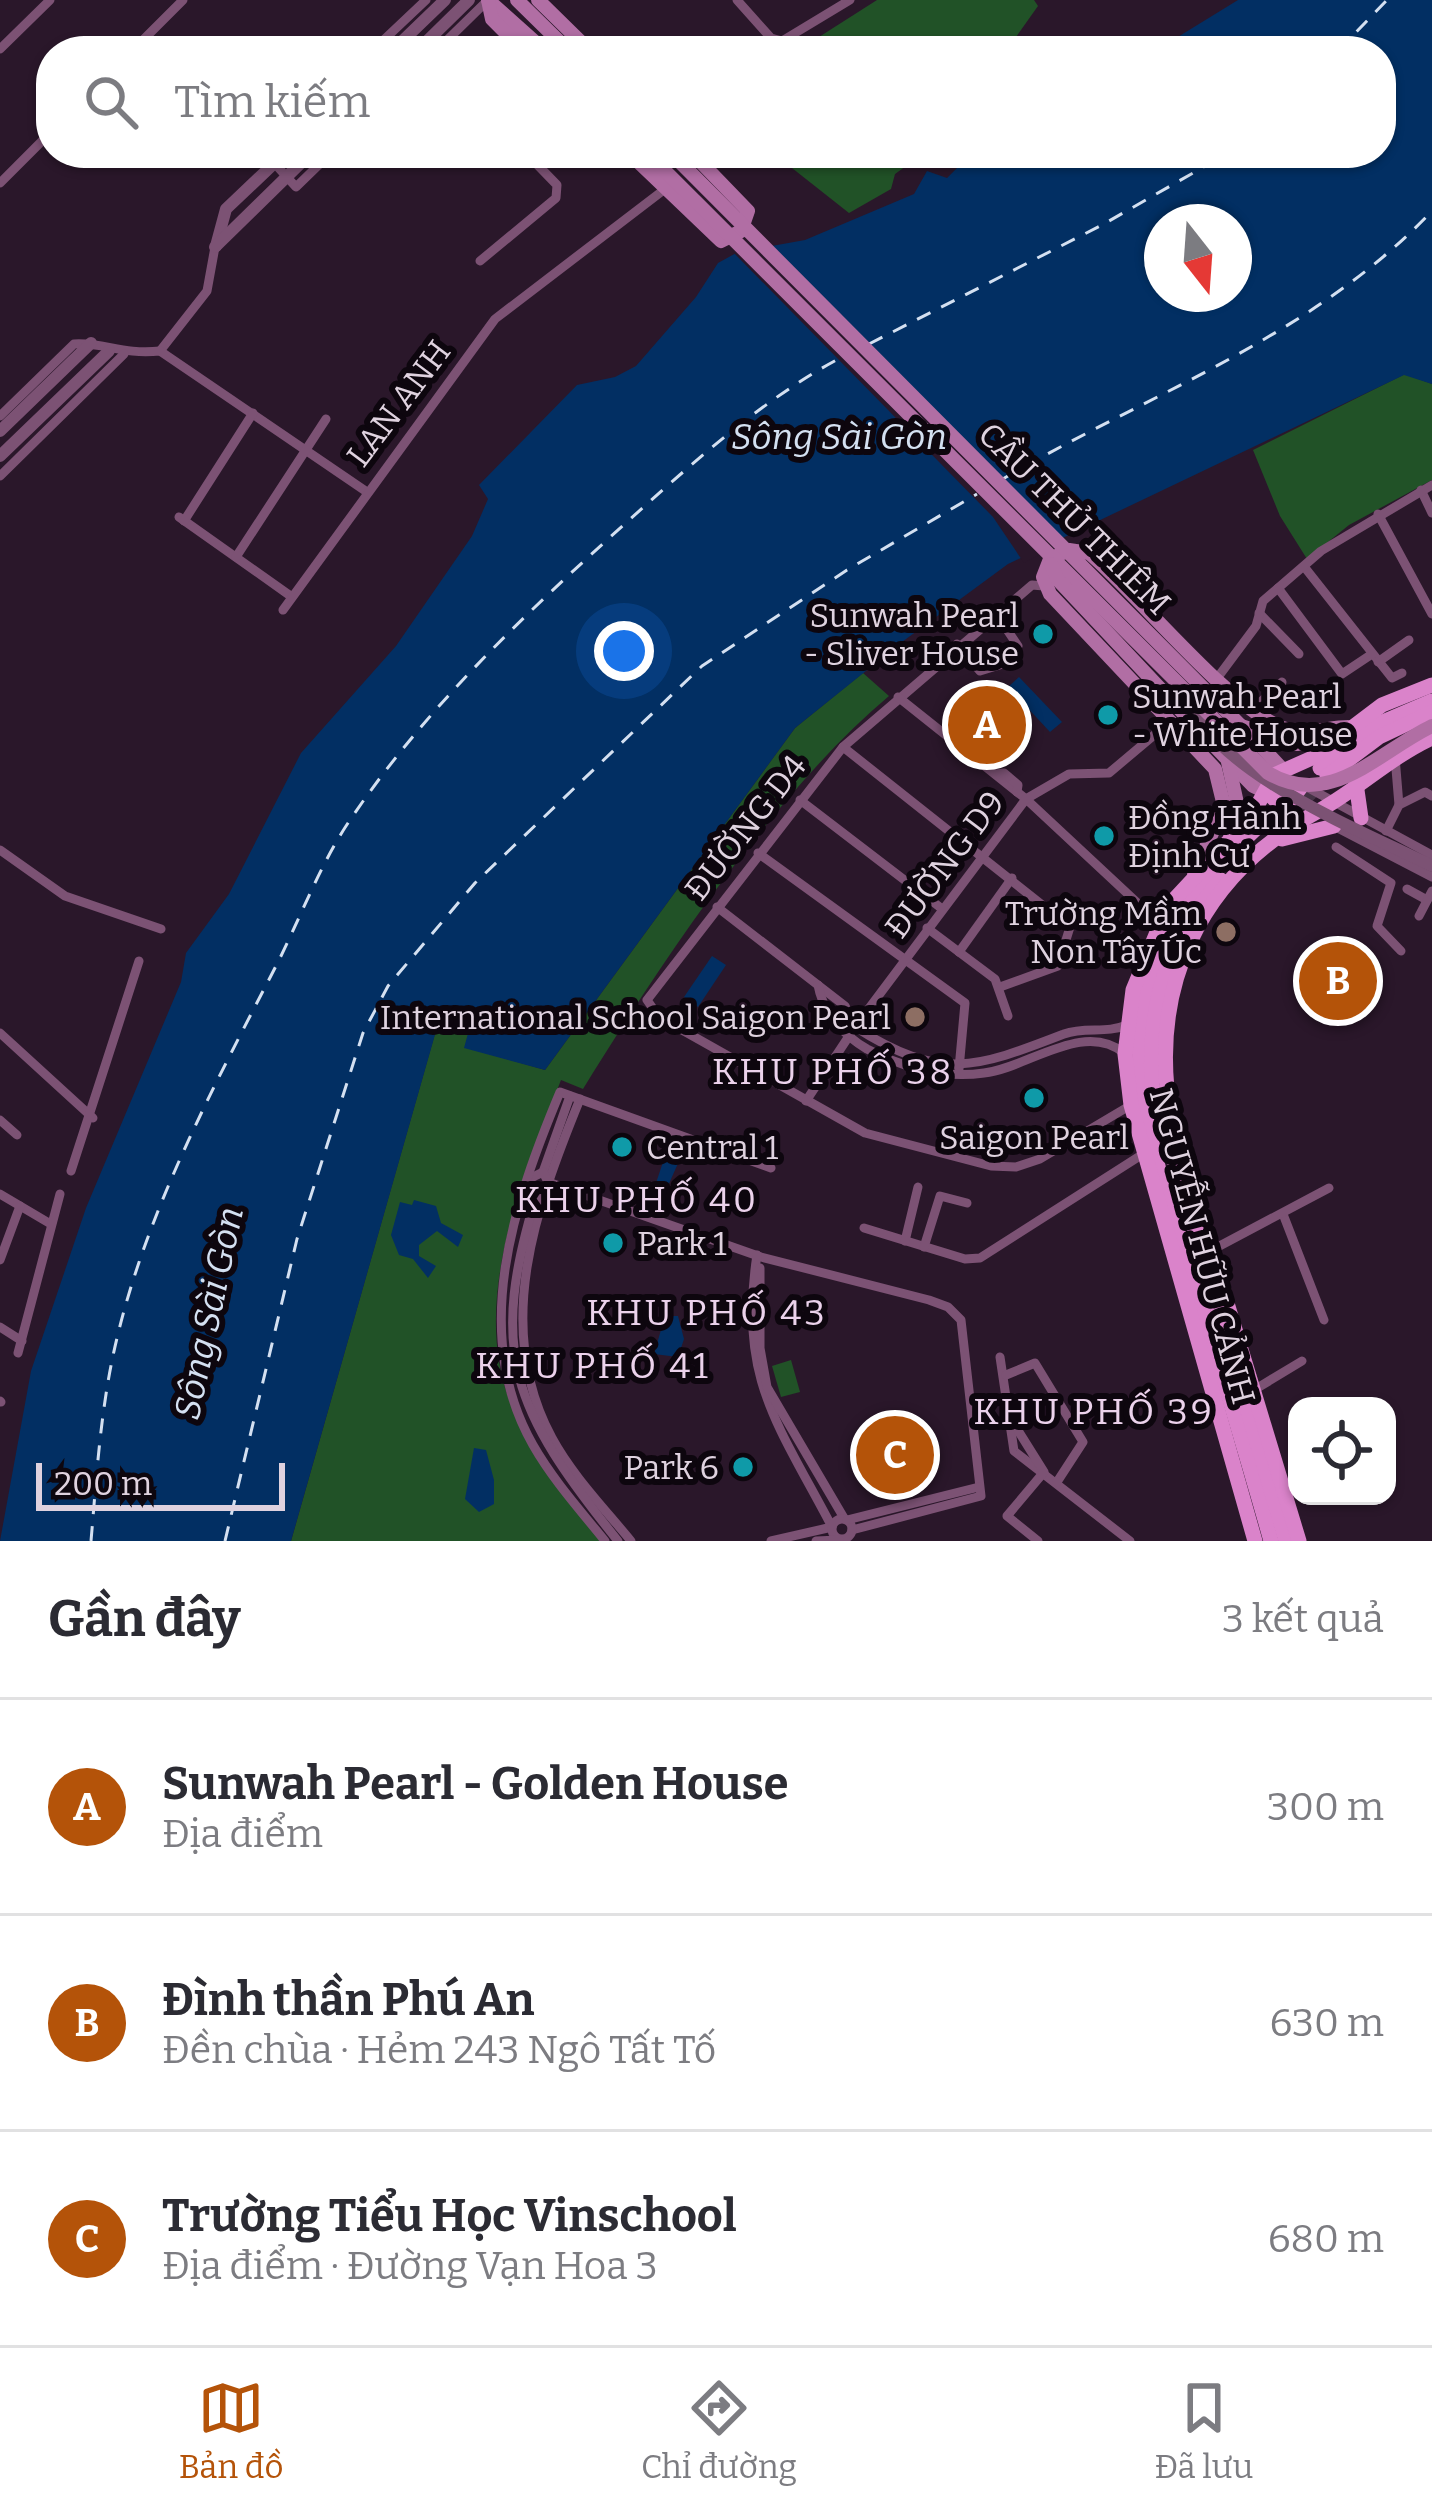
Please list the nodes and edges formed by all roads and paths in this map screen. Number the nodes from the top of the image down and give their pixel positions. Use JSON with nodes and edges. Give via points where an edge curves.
{"nodes":[{"id":1,"x":50,"y":0,"type":"edge"},
{"id":2,"x":183,"y":0,"type":"edge"},
{"id":3,"x":426,"y":0,"type":"edge"},
{"id":4,"x":445,"y":0,"type":"edge"},
{"id":5,"x":469,"y":0,"type":"edge"},
{"id":6,"x":488,"y":0,"type":"edge"},
{"id":7,"x":518,"y":0,"type":"edge"},
{"id":8,"x":538,"y":0,"type":"edge"},
{"id":9,"x":736,"y":0,"type":"edge"},
{"id":10,"x":850,"y":0,"type":"edge"},
{"id":11,"x":147,"y":36,"type":"edge"},
{"id":12,"x":388,"y":36,"type":"edge"},
{"id":13,"x":408,"y":36,"type":"edge"},
{"id":14,"x":432,"y":36,"type":"edge"},
{"id":15,"x":451,"y":36,"type":"edge"},
{"id":16,"x":509,"y":36,"type":"edge"},
{"id":17,"x":530,"y":36,"type":"edge"},
{"id":18,"x":554,"y":36,"type":"edge"},
{"id":19,"x":575,"y":36,"type":"edge"},
{"id":20,"x":774,"y":36,"type":"edge"},
{"id":21,"x":788,"y":36,"type":"edge"},
{"id":22,"x":0,"y":49,"type":"edge"},
{"id":23,"x":36,"y":147,"type":"edge"},
{"id":24,"x":262,"y":168,"type":"edge"},
{"id":25,"x":281,"y":168,"type":"edge"},
{"id":26,"x":301,"y":168,"type":"edge"},
{"id":27,"x":310,"y":168,"type":"edge"},
{"id":28,"x":541,"y":168,"type":"edge"},
{"id":29,"x":644,"y":168,"type":"edge"},
{"id":30,"x":662,"y":168,"type":"edge"},
{"id":31,"x":686,"y":168,"type":"edge"},
{"id":32,"x":706,"y":168,"type":"edge"},
{"id":33,"x":291,"y":182,"type":"junction"},
{"id":34,"x":0,"y":183,"type":"edge"},
{"id":35,"x":665,"y":188,"type":"junction"},
{"id":36,"x":215,"y":247,"type":"junction"},
{"id":37,"x":480,"y":261,"type":"dead end"},
{"id":38,"x":92,"y":343,"type":"junction"},
{"id":39,"x":109,"y":351,"type":"junction"},
{"id":40,"x":160,"y":351,"type":"junction"},
{"id":41,"x":124,"y":355,"type":"junction"},
{"id":42,"x":27,"y":398,"type":"junction"},
{"id":43,"x":47,"y":410,"type":"junction"},
{"id":44,"x":65,"y":413,"type":"junction"},
{"id":45,"x":253,"y":413,"type":"junction"},
{"id":46,"x":0,"y":416,"type":"edge"},
{"id":47,"x":326,"y":419,"type":"dead end"},
{"id":48,"x":0,"y":431,"type":"edge"},
{"id":49,"x":306,"y":448,"type":"junction"},
{"id":50,"x":0,"y":456,"type":"edge"},
{"id":51,"x":0,"y":476,"type":"edge"},
{"id":52,"x":1426,"y":488,"type":"edge"},
{"id":53,"x":368,"y":492,"type":"junction"},
{"id":54,"x":1432,"y":513,"type":"edge"},
{"id":55,"x":1378,"y":514,"type":"junction"},
{"id":56,"x":236,"y":557,"type":"junction"},
{"id":57,"x":1049,"y":559,"type":"junction"},
{"id":58,"x":1306,"y":568,"type":"junction"},
{"id":59,"x":1045,"y":586,"type":"junction"},
{"id":60,"x":1278,"y":588,"type":"junction"},
{"id":61,"x":292,"y":597,"type":"junction"},
{"id":62,"x":283,"y":610,"type":"dead end"},
{"id":63,"x":996,"y":613,"type":"junction"},
{"id":64,"x":1258,"y":613,"type":"junction"},
{"id":65,"x":1432,"y":614,"type":"edge"},
{"id":66,"x":1409,"y":640,"type":"dead end"},
{"id":67,"x":957,"y":644,"type":"junction"},
{"id":68,"x":1299,"y":653,"type":"dead end"},
{"id":69,"x":1375,"y":658,"type":"junction"},
{"id":70,"x":1402,"y":673,"type":"dead end"},
{"id":71,"x":1218,"y":677,"type":"junction"},
{"id":72,"x":1282,"y":682,"type":"dead end"},
{"id":73,"x":1432,"y":685,"type":"edge"},
{"id":74,"x":898,"y":697,"type":"junction"},
{"id":75,"x":1188,"y":699,"type":"junction"},
{"id":76,"x":1432,"y":700,"type":"edge"},
{"id":77,"x":1253,"y":709,"type":"junction"},
{"id":78,"x":1432,"y":712,"type":"edge"},
{"id":79,"x":1172,"y":720,"type":"junction"},
{"id":80,"x":1241,"y":726,"type":"junction"},
{"id":81,"x":1432,"y":726,"type":"edge"},
{"id":82,"x":1344,"y":731,"type":"junction"},
{"id":83,"x":1432,"y":738,"type":"edge"},
{"id":84,"x":843,"y":747,"type":"junction"},
{"id":85,"x":1226,"y":757,"type":"junction"},
{"id":86,"x":1395,"y":757,"type":"junction"},
{"id":87,"x":1356,"y":783,"type":"junction"},
{"id":88,"x":1268,"y":793,"type":"junction"},
{"id":89,"x":1297,"y":795,"type":"junction"},
{"id":90,"x":1022,"y":796,"type":"junction"},
{"id":91,"x":1432,"y":796,"type":"edge"},
{"id":92,"x":800,"y":800,"type":"junction"},
{"id":93,"x":1332,"y":801,"type":"junction"},
{"id":94,"x":1399,"y":805,"type":"junction"},
{"id":95,"x":1361,"y":818,"type":"junction"},
{"id":96,"x":1334,"y":826,"type":"junction"},
{"id":97,"x":1270,"y":831,"type":"junction"},
{"id":98,"x":1385,"y":832,"type":"junction"},
{"id":99,"x":1230,"y":834,"type":"junction"},
{"id":100,"x":1372,"y":846,"type":"junction"},
{"id":101,"x":1336,"y":847,"type":"dead end"},
{"id":102,"x":0,"y":850,"type":"edge"},
{"id":103,"x":758,"y":854,"type":"junction"},
{"id":104,"x":982,"y":855,"type":"junction"},
{"id":105,"x":1432,"y":856,"type":"edge"},
{"id":106,"x":1362,"y":864,"type":"junction"},
{"id":107,"x":1432,"y":866,"type":"edge"},
{"id":108,"x":1193,"y":875,"type":"junction"},
{"id":109,"x":1432,"y":877,"type":"edge"},
{"id":110,"x":1012,"y":878,"type":"junction"},
{"id":111,"x":1407,"y":889,"type":"dead end"},
{"id":112,"x":1430,"y":895,"type":"edge"},
{"id":113,"x":717,"y":907,"type":"junction"},
{"id":114,"x":941,"y":908,"type":"junction"},
{"id":115,"x":1419,"y":916,"type":"dead end"},
{"id":116,"x":1159,"y":922,"type":"junction"},
{"id":117,"x":927,"y":928,"type":"junction"},
{"id":118,"x":161,"y":929,"type":"dead end"},
{"id":119,"x":1401,"y":951,"type":"dead end"},
{"id":120,"x":959,"y":952,"type":"junction"},
{"id":121,"x":905,"y":960,"type":"junction"},
{"id":122,"x":139,"y":961,"type":"dead end"},
{"id":123,"x":818,"y":985,"type":"junction"},
{"id":124,"x":1000,"y":987,"type":"junction"},
{"id":125,"x":1008,"y":1016,"type":"dead end"},
{"id":126,"x":1127,"y":1025,"type":"junction"},
{"id":127,"x":852,"y":1032,"type":"junction"},
{"id":128,"x":4,"y":1036,"type":"edge"},
{"id":129,"x":0,"y":1050,"type":"edge"},
{"id":130,"x":1038,"y":1052,"type":"junction"},
{"id":131,"x":1125,"y":1054,"type":"junction"},
{"id":132,"x":959,"y":1070,"type":"junction"},
{"id":133,"x":570,"y":1096,"type":"junction"},
{"id":134,"x":806,"y":1101,"type":"junction"},
{"id":135,"x":1131,"y":1105,"type":"junction"},
{"id":136,"x":93,"y":1118,"type":"junction"},
{"id":137,"x":0,"y":1120,"type":"edge"},
{"id":138,"x":16,"y":1135,"type":"dead end"},
{"id":139,"x":1161,"y":1146,"type":"junction"},
{"id":140,"x":771,"y":1168,"type":"dead end"},
{"id":141,"x":71,"y":1171,"type":"dead end"},
{"id":142,"x":541,"y":1179,"type":"junction"},
{"id":143,"x":918,"y":1186,"type":"dead end"},
{"id":144,"x":1330,"y":1188,"type":"dead end"},
{"id":145,"x":0,"y":1194,"type":"edge"},
{"id":146,"x":60,"y":1194,"type":"dead end"},
{"id":147,"x":967,"y":1203,"type":"dead end"},
{"id":148,"x":20,"y":1206,"type":"junction"},
{"id":149,"x":1283,"y":1214,"type":"junction"},
{"id":150,"x":49,"y":1223,"type":"junction"},
{"id":151,"x":865,"y":1228,"type":"dead end"},
{"id":152,"x":905,"y":1241,"type":"junction"},
{"id":153,"x":924,"y":1247,"type":"junction"},
{"id":154,"x":1212,"y":1250,"type":"junction"},
{"id":155,"x":3,"y":1255,"type":"edge"},
{"id":156,"x":759,"y":1256,"type":"junction"},
{"id":157,"x":0,"y":1271,"type":"edge"},
{"id":158,"x":1324,"y":1320,"type":"dead end"},
{"id":159,"x":0,"y":1327,"type":"edge"},
{"id":160,"x":22,"y":1341,"type":"junction"},
{"id":161,"x":18,"y":1353,"type":"dead end"},
{"id":162,"x":1000,"y":1357,"type":"dead end"},
{"id":163,"x":1302,"y":1360,"type":"dead end"},
{"id":164,"x":1006,"y":1375,"type":"junction"},
{"id":165,"x":1235,"y":1395,"type":"junction"},
{"id":166,"x":1044,"y":1472,"type":"junction"},
{"id":167,"x":1057,"y":1482,"type":"junction"},
{"id":168,"x":848,"y":1523,"type":"junction"},
{"id":169,"x":836,"y":1535,"type":"edge"},
{"id":170,"x":605,"y":1541,"type":"edge"},
{"id":171,"x":618,"y":1541,"type":"edge"},
{"id":172,"x":631,"y":1541,"type":"edge"},
{"id":173,"x":772,"y":1541,"type":"edge"},
{"id":174,"x":816,"y":1541,"type":"edge"},
{"id":175,"x":866,"y":1541,"type":"edge"},
{"id":176,"x":1038,"y":1541,"type":"edge"},
{"id":177,"x":1130,"y":1541,"type":"edge"},
{"id":178,"x":1256,"y":1541,"type":"edge"},
{"id":179,"x":1271,"y":1541,"type":"edge"},
{"id":180,"x":1286,"y":1541,"type":"edge"},
{"id":181,"x":1299,"y":1541,"type":"edge"}],
"edges":[{"from":1,"to":22,"type":"street"},
{"from":2,"to":11,"type":"street"},
{"from":3,"to":12,"type":"street"},
{"from":4,"to":13,"type":"street"},
{"from":5,"to":14,"type":"street"},
{"from":6,"to":15,"type":"street"},
{"from":6,"to":16,"type":"main road","via":[[492,19]]},
{"from":6,"to":17,"type":"main road"},
{"from":7,"to":18,"type":"main road"},
{"from":8,"to":19,"type":"main road"},
{"from":9,"to":20,"type":"street"},
{"from":10,"to":21,"type":"street"},
{"from":23,"to":34,"type":"street"},
{"from":24,"to":36,"type":"street","via":[[226,209]]},
{"from":25,"to":33,"type":"street"},
{"from":26,"to":33,"type":"street"},
{"from":27,"to":33,"type":"street"},
{"from":28,"to":37,"type":"street","via":[[557,185],[556,198]]},
{"from":29,"to":35,"type":"main road"},
{"from":30,"to":57,"type":"main road","name":"CẦU THỦ THIÊM","bridge":true},
{"from":31,"to":80,"type":"main road","name":"CẦU THỦ THIÊM","bridge":true},
{"from":32,"to":35,"type":"main road","via":[[748,211],[741,231],[716,240]]},
{"from":33,"to":36,"type":"street"},
{"from":35,"to":53,"type":"street","name":"LAN ANH","via":[[495,319]]},
{"from":36,"to":40,"type":"street","via":[[207,291]]},
{"from":38,"to":39,"type":"street"},
{"from":38,"to":42,"type":"street"},
{"from":38,"to":42,"type":"street","via":[[74,344]]},
{"from":39,"to":41,"type":"street"},
{"from":39,"to":43,"type":"street"},
{"from":40,"to":41,"type":"street"},
{"from":40,"to":45,"type":"street","name":"LAN ANH"},
{"from":41,"to":44,"type":"street"},
{"from":42,"to":43,"type":"street"},
{"from":42,"to":46,"type":"street"},
{"from":42,"to":48,"type":"street"},
{"from":43,"to":44,"type":"street"},
{"from":43,"to":50,"type":"street"},
{"from":44,"to":51,"type":"street"},
{"from":45,"to":49,"type":"street","name":"LAN ANH"},
{"from":45,"to":56,"type":"street","via":[[182,519]]},
{"from":47,"to":49,"type":"street"},
{"from":49,"to":53,"type":"street","name":"LAN ANH"},
{"from":49,"to":56,"type":"street"},
{"from":52,"to":54,"type":"street"},
{"from":52,"to":55,"type":"street"},
{"from":53,"to":61,"type":"street"},
{"from":55,"to":58,"type":"street"},
{"from":55,"to":65,"type":"street"},
{"from":56,"to":61,"type":"street"},
{"from":57,"to":75,"type":"main road","name":"CẦU THỦ THIÊM","bridge":true},
{"from":57,"to":85,"type":"main road","bridge":true,"via":[[1058,580]]},
{"from":58,"to":60,"type":"street"},
{"from":58,"to":69,"type":"street"},
{"from":59,"to":63,"type":"street","name":"ĐƯỜNG D4","via":[[1032,585]]},
{"from":59,"to":71,"type":"main road","via":[[1050,559],[1069,550],[1089,553]]},
{"from":59,"to":79,"type":"main road"},
{"from":60,"to":64,"type":"street"},
{"from":60,"to":69,"type":"street","via":[[1342,674]]},
{"from":61,"to":62,"type":"street"},
{"from":63,"to":67,"type":"street","name":"ĐƯỜNG D4"},
{"from":63,"to":67,"type":"street","via":[[1018,646],[1006,663],[980,671]]},
{"from":64,"to":68,"type":"street"},
{"from":64,"to":71,"type":"street"},
{"from":66,"to":69,"type":"street"},
{"from":67,"to":74,"type":"street","name":"ĐƯỜNG D4"},
{"from":69,"to":70,"type":"street","via":[[1392,678]]},
{"from":71,"to":77,"type":"main road"},
{"from":72,"to":77,"type":"street"},
{"from":73,"to":82,"type":"main road","name":"NGUYỄN HỮU CẢNH"},
{"from":74,"to":84,"type":"street","name":"ĐƯỜNG D4"},
{"from":74,"to":90,"type":"street"},
{"from":75,"to":81,"type":"main road","name":"CẦU THỦ THIÊM","bridge":true,"via":[[1268,773],[1303,787],[1345,779]]},
{"from":75,"to":107,"type":"street","name":"CẦU THỦ THIÊM","bridge":true,"via":[[1274,787]]},
{"from":76,"to":78,"type":"main road","via":[[1369,728],[1323,772]]},
{"from":77,"to":82,"type":"main road","via":[[1288,730]]},
{"from":79,"to":90,"type":"street","name":"ĐƯỜNG D9","via":[[1109,773],[1069,774]]},
{"from":79,"to":108,"type":"main road","via":[[1206,756],[1224,796]]},
{"from":80,"to":82,"type":"main road","via":[[1297,744]]},
{"from":80,"to":89,"type":"main road","name":"CẦU THỦ THIÊM"},
{"from":82,"to":89,"type":"main road","name":"NGUYỄN HỮU CẢNH"},
{"from":83,"to":86,"type":"main road","name":"NGUYỄN HỮU CẢNH"},
{"from":84,"to":92,"type":"street","name":"ĐƯỜNG D4"},
{"from":84,"to":104,"type":"street"},
{"from":85,"to":88,"type":"main road"},
{"from":85,"to":99,"type":"main road","via":[[1237,802]]},
{"from":86,"to":87,"type":"main road","name":"NGUYỄN HỮU CẢNH"},
{"from":86,"to":94,"type":"street"},
{"from":87,"to":93,"type":"main road","name":"NGUYỄN HỮU CẢNH"},
{"from":87,"to":95,"type":"main road"},
{"from":88,"to":89,"type":"main road","via":[[1278,803]]},
{"from":88,"to":89,"type":"main road","name":"NGUYỄN HỮU CẢNH","via":[[1270,779]]},
{"from":88,"to":99,"type":"main road","name":"NGUYỄN HỮU CẢNH"},
{"from":89,"to":93,"type":"main road","name":"NGUYỄN HỮU CẢNH"},
{"from":89,"to":93,"type":"street"},
{"from":89,"to":96,"type":"street"},
{"from":89,"to":97,"type":"main road","name":"NGUYỄN HỮU CẢNH"},
{"from":90,"to":104,"type":"street","name":"ĐƯỜNG D9"},
{"from":90,"to":116,"type":"street"},
{"from":91,"to":94,"type":"street"},
{"from":92,"to":103,"type":"street","name":"ĐƯỜNG D4"},
{"from":92,"to":114,"type":"street"},
{"from":93,"to":95,"type":"street"},
{"from":94,"to":98,"type":"street"},
{"from":95,"to":98,"type":"street"},
{"from":96,"to":97,"type":"main road"},
{"from":96,"to":100,"type":"street"},
{"from":97,"to":139,"type":"main road","name":"NGUYỄN HỮU CẢNH","via":[[1202,920],[1172,985]]},
{"from":97,"to":139,"type":"main road","via":[[1186,900],[1150,975],[1139,1060]]},
{"from":98,"to":105,"type":"street"},
{"from":99,"to":108,"type":"main road","name":"NGUYỄN HỮU CẢNH"},
{"from":100,"to":106,"type":"street"},
{"from":100,"to":109,"type":"street"},
{"from":101,"to":106,"type":"street"},
{"from":102,"to":118,"type":"street","via":[[65,896]]},
{"from":103,"to":113,"type":"street","name":"ĐƯỜNG D4"},
{"from":103,"to":121,"type":"street"},
{"from":104,"to":110,"type":"street"},
{"from":104,"to":114,"type":"street","name":"ĐƯỜNG D9"},
{"from":106,"to":119,"type":"street","via":[[1391,883],[1377,926]]},
{"from":108,"to":116,"type":"main road","name":"NGUYỄN HỮU CẢNH"},
{"from":110,"to":120,"type":"street"},
{"from":110,"to":124,"type":"street","via":[[1071,933],[1058,966]]},
{"from":111,"to":112,"type":"street"},
{"from":112,"to":115,"type":"street"},
{"from":113,"to":123,"type":"street"},
{"from":113,"to":134,"type":"street","name":"ĐƯỜNG D4","via":[[647,1000],[659,1017]]},
{"from":114,"to":117,"type":"street","name":"ĐƯỜNG D9"},
{"from":116,"to":126,"type":"main road","name":"NGUYỄN HỮU CẢNH"},
{"from":117,"to":120,"type":"street"},
{"from":117,"to":121,"type":"street","name":"ĐƯỜNG D9"},
{"from":120,"to":124,"type":"street"},
{"from":121,"to":127,"type":"street","name":"ĐƯỜNG D9"},
{"from":121,"to":132,"type":"street","via":[[965,1003]]},
{"from":122,"to":136,"type":"street"},
{"from":123,"to":127,"type":"street","via":[[828,1013]]},
{"from":123,"to":127,"type":"street","via":[[850,1012]]},
{"from":124,"to":125,"type":"street"},
{"from":126,"to":130,"type":"street","via":[[1069,1032]]},
{"from":126,"to":131,"type":"main road","name":"NGUYỄN HỮU CẢNH"},
{"from":127,"to":132,"type":"street","via":[[898,1064]]},
{"from":127,"to":134,"type":"street","name":"ĐƯỜNG D9"},
{"from":128,"to":129,"type":"street"},
{"from":128,"to":136,"type":"street"},
{"from":130,"to":131,"type":"street","via":[[1089,1041]]},
{"from":130,"to":132,"type":"street"},
{"from":131,"to":135,"type":"main road","name":"NGUYỄN HỮU CẢNH"},
{"from":133,"to":140,"type":"street"},
{"from":133,"to":142,"type":"street"},
{"from":133,"to":142,"type":"street"},
{"from":134,"to":135,"type":"street","via":[[865,1133],[1004,1167],[1040,1159]]},
{"from":135,"to":139,"type":"main road","name":"NGUYỄN HỮU CẢNH"},
{"from":136,"to":141,"type":"street"},
{"from":137,"to":138,"type":"street"},
{"from":139,"to":153,"type":"street","via":[[980,1258]]},
{"from":139,"to":154,"type":"main road","name":"NGUYỄN HỮU CẢNH"},
{"from":139,"to":165,"type":"main road","name":"NGUYỄN HỮU CẢNH"},
{"from":139,"to":165,"type":"main road","name":"NGUYỄN HỮU CẢNH","via":[[1184,1199]]},
{"from":139,"to":165,"type":"main road","name":"NGUYỄN HỮU CẢNH","via":[[1161,1169]]},
{"from":142,"to":156,"type":"street"},
{"from":142,"to":170,"type":"street","via":[[502,1282],[505,1370],[534,1447]]},
{"from":142,"to":171,"type":"street","via":[[512,1287],[516,1369],[548,1452]]},
{"from":142,"to":172,"type":"street","via":[[522,1294],[528,1376],[558,1448]]},
{"from":143,"to":152,"type":"street"},
{"from":144,"to":149,"type":"street"},
{"from":145,"to":148,"type":"street"},
{"from":146,"to":150,"type":"street"},
{"from":147,"to":153,"type":"street","via":[[941,1191]]},
{"from":148,"to":150,"type":"street"},
{"from":148,"to":155,"type":"street"},
{"from":149,"to":154,"type":"street"},
{"from":149,"to":158,"type":"street"},
{"from":150,"to":160,"type":"street"},
{"from":151,"to":152,"type":"street"},
{"from":152,"to":153,"type":"street"},
{"from":154,"to":165,"type":"main road","name":"NGUYỄN HỮU CẢNH"},
{"from":155,"to":157,"type":"street"},
{"from":156,"to":168,"type":"street","via":[[767,1387]]},
{"from":156,"to":168,"type":"street","via":[[929,1300],[961,1320],[980,1491]]},
{"from":156,"to":169,"type":"street","via":[[752,1292],[758,1382]]},
{"from":159,"to":160,"type":"street"},
{"from":160,"to":161,"type":"street"},
{"from":162,"to":164,"type":"street"},
{"from":163,"to":165,"type":"street"},
{"from":164,"to":166,"type":"street","via":[[1010,1444]]},
{"from":164,"to":167,"type":"street","via":[[1035,1363],[1083,1442]]},
{"from":165,"to":178,"type":"main road","name":"NGUYỄN HỮU CẢNH"},
{"from":165,"to":179,"type":"main road","name":"NGUYỄN HỮU CẢNH"},
{"from":165,"to":180,"type":"main road","name":"NGUYỄN HỮU CẢNH"},
{"from":165,"to":181,"type":"main road","name":"NGUYỄN HỮU CẢNH"},
{"from":166,"to":167,"type":"street"},
{"from":166,"to":176,"type":"street","via":[[1007,1516]]},
{"from":167,"to":177,"type":"street"},
{"from":168,"to":169,"type":"street"},
{"from":168,"to":169,"type":"street","via":[[846,1538]]},
{"from":168,"to":175,"type":"street"},
{"from":169,"to":173,"type":"street"},
{"from":169,"to":174,"type":"street"}]}
